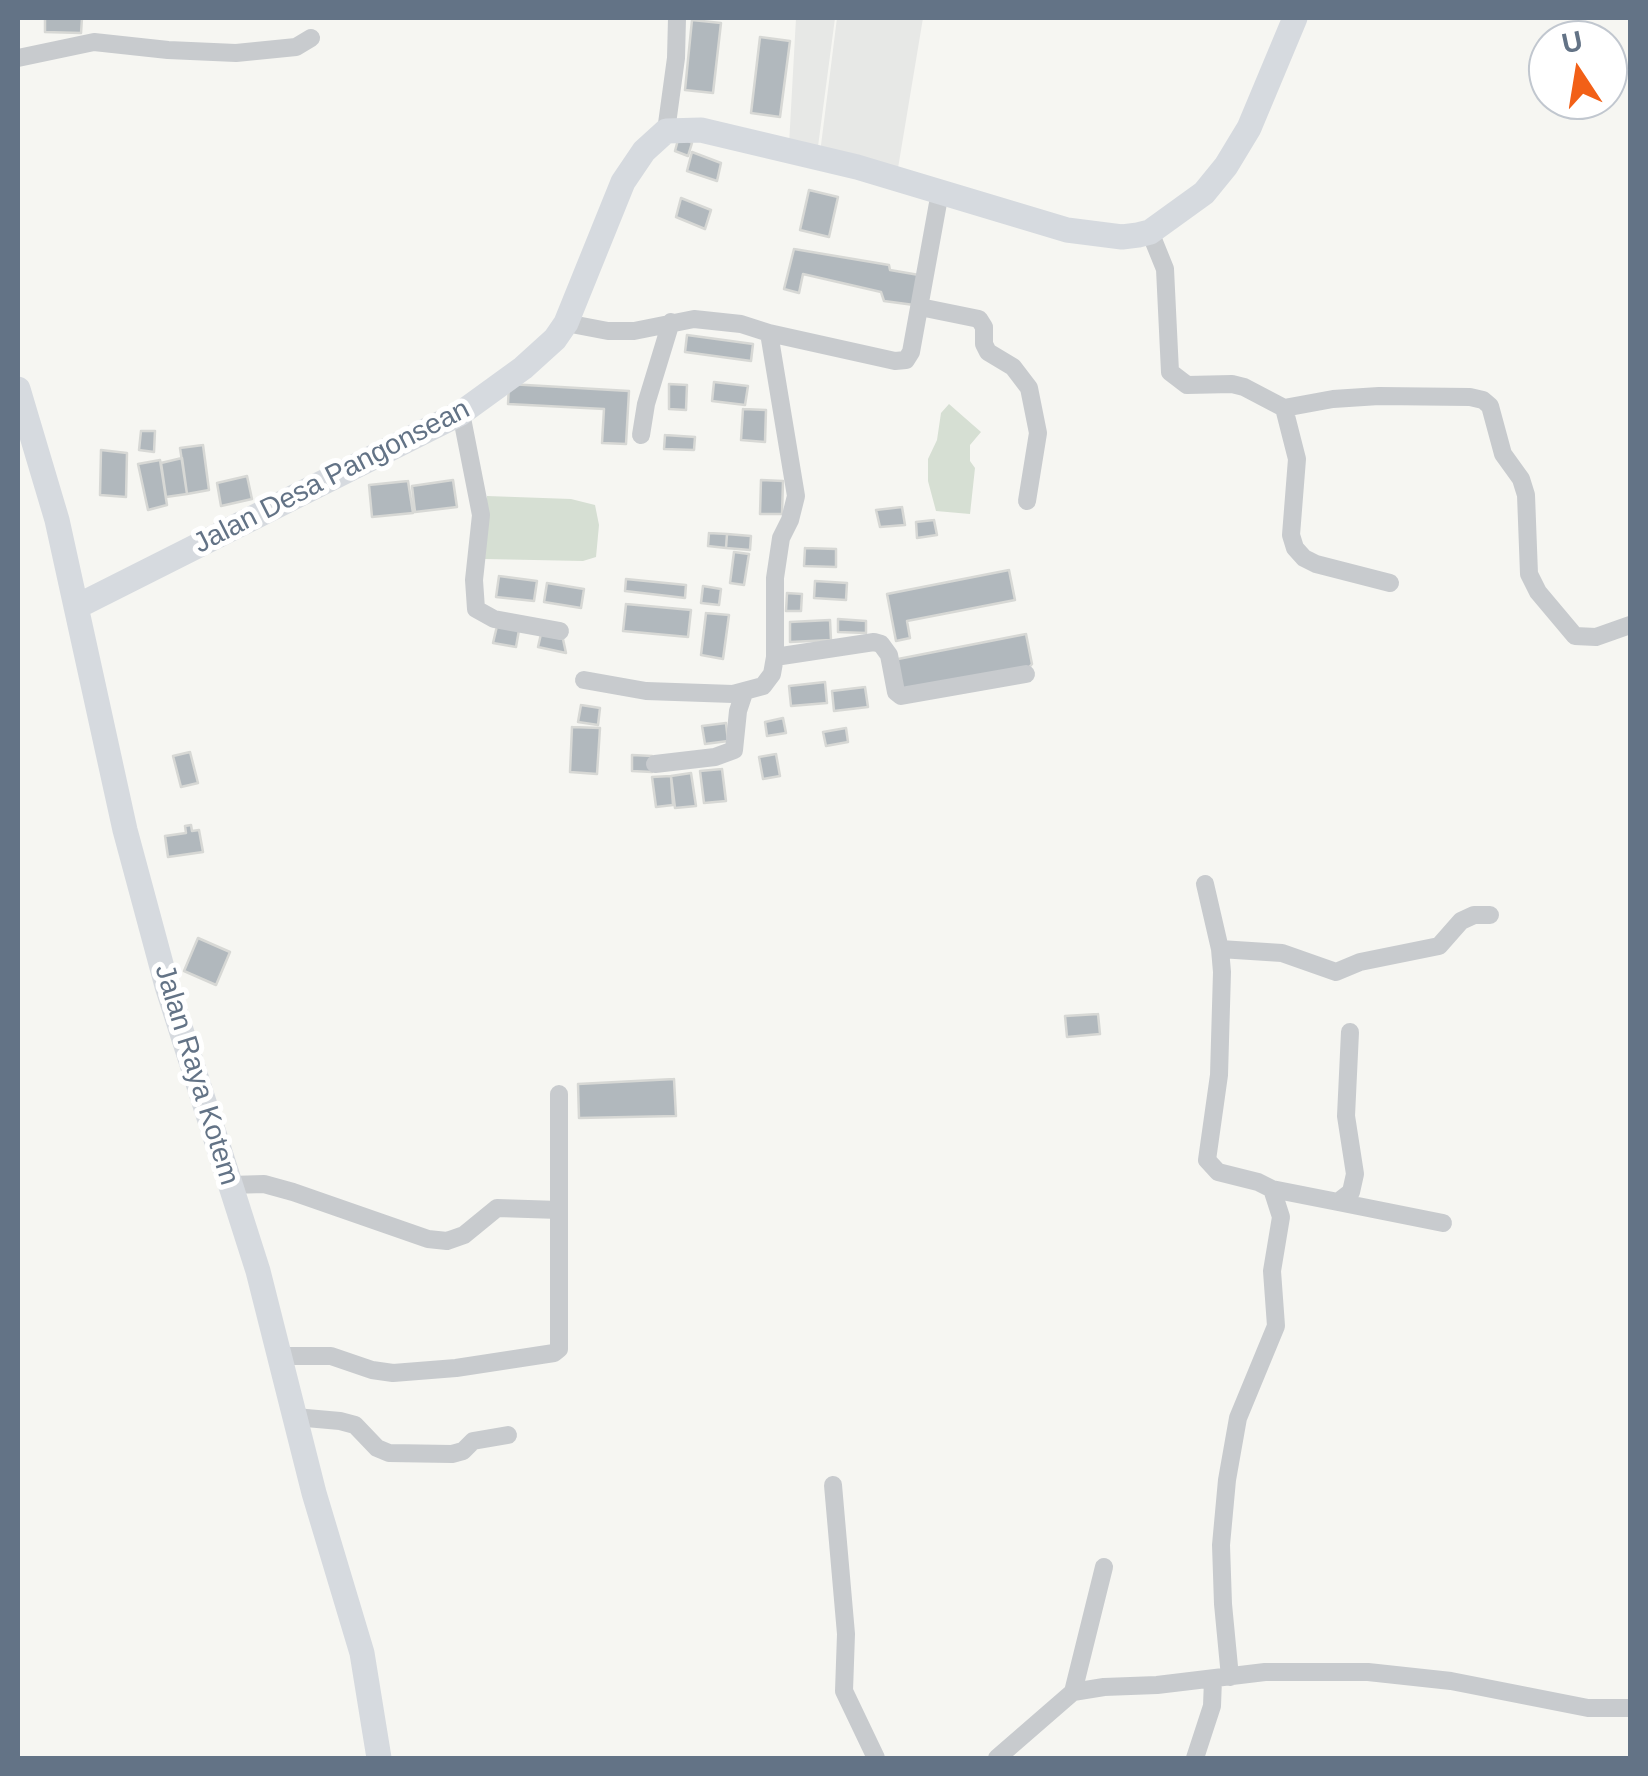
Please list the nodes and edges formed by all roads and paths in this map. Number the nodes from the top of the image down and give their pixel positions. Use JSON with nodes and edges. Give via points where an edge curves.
{"nodes":[{"id":1,"x":676,"y":18,"type":"edge"},
{"id":2,"x":1296,"y":18,"type":"edge"},
{"id":3,"x":311,"y":38,"type":"dead end"},
{"id":4,"x":18,"y":58,"type":"edge"},
{"id":5,"x":666,"y":131,"type":"junction"},
{"id":6,"x":940,"y":192,"type":"junction"},
{"id":7,"x":1150,"y":232,"type":"junction"},
{"id":8,"x":920,"y":307,"type":"junction"},
{"id":9,"x":671,"y":322,"type":"junction"},
{"id":10,"x":566,"y":323,"type":"junction"},
{"id":11,"x":768,"y":333,"type":"junction"},
{"id":12,"x":18,"y":389,"type":"edge"},
{"id":13,"x":1284,"y":408,"type":"junction"},
{"id":14,"x":461,"y":413,"type":"junction"},
{"id":15,"x":641,"y":435,"type":"dead end"},
{"id":16,"x":1027,"y":501,"type":"dead end"},
{"id":17,"x":1390,"y":583,"type":"dead end"},
{"id":18,"x":76,"y":607,"type":"junction"},
{"id":19,"x":1630,"y":625,"type":"edge"},
{"id":20,"x":560,"y":631,"type":"dead end"},
{"id":21,"x":775,"y":656,"type":"junction"},
{"id":22,"x":1026,"y":674,"type":"dead end"},
{"id":23,"x":584,"y":680,"type":"dead end"},
{"id":24,"x":744,"y":693,"type":"junction"},
{"id":25,"x":655,"y":764,"type":"dead end"},
{"id":26,"x":1205,"y":884,"type":"dead end"},
{"id":27,"x":1490,"y":915,"type":"dead end"},
{"id":28,"x":1220,"y":949,"type":"junction"},
{"id":29,"x":1350,"y":1032,"type":"dead end"},
{"id":30,"x":559,"y":1094,"type":"dead end"},
{"id":31,"x":231,"y":1185,"type":"junction"},
{"id":32,"x":1272,"y":1189,"type":"junction"},
{"id":33,"x":1338,"y":1202,"type":"junction"},
{"id":34,"x":560,"y":1210,"type":"junction"},
{"id":35,"x":1443,"y":1223,"type":"dead end"},
{"id":36,"x":279,"y":1356,"type":"junction"},
{"id":37,"x":294,"y":1417,"type":"junction"},
{"id":38,"x":508,"y":1435,"type":"dead end"},
{"id":39,"x":833,"y":1484,"type":"dead end"},
{"id":40,"x":1104,"y":1568,"type":"dead end"},
{"id":41,"x":1222,"y":1678,"type":"junction"},
{"id":42,"x":1073,"y":1692,"type":"junction"},
{"id":43,"x":1630,"y":1708,"type":"edge"},
{"id":44,"x":379,"y":1758,"type":"edge"},
{"id":45,"x":876,"y":1758,"type":"edge"},
{"id":46,"x":997,"y":1758,"type":"edge"},
{"id":47,"x":1196,"y":1758,"type":"edge"}],
"edges":[{"from":1,"to":5,"type":"street"},
{"from":2,"to":7,"type":"street","via":[[1226,166],[1204,193]]},
{"from":3,"to":4,"type":"street","via":[[296,47],[236,53],[94,42]]},
{"from":5,"to":6,"type":"street","via":[[700,130]]},
{"from":5,"to":10,"type":"street","name":"Jalan Desa Pangonsean","via":[[623,182]]},
{"from":6,"to":7,"type":"street","via":[[1096,235]]},
{"from":6,"to":8,"type":"street"},
{"from":7,"to":13,"type":"street","via":[[1165,269],[1170,372],[1187,385],[1244,387]]},
{"from":8,"to":11,"type":"street","via":[[906,360]]},
{"from":8,"to":16,"type":"street","via":[[979,319],[988,352],[1013,367],[1028,388],[1038,433]]},
{"from":9,"to":10,"type":"street","via":[[608,332]]},
{"from":9,"to":11,"type":"street","via":[[718,320]]},
{"from":9,"to":15,"type":"street"},
{"from":10,"to":14,"type":"street","name":"Jalan Desa Pangonsean","via":[[523,368]]},
{"from":11,"to":21,"type":"street","via":[[796,496],[775,578]]},
{"from":12,"to":18,"type":"street","name":"Jalan Raya Kotem"},
{"from":13,"to":17,"type":"street","via":[[1297,459],[1295,548],[1316,564]]},
{"from":13,"to":19,"type":"street","via":[[1379,396],[1483,400],[1502,454],[1526,494],[1529,574],[1538,592],[1574,636]]},
{"from":14,"to":18,"type":"street","name":"Jalan Desa Pangonsean"},
{"from":14,"to":20,"type":"street","via":[[481,515],[476,608],[494,620]]},
{"from":18,"to":31,"type":"street","name":"Jalan Raya Kotem","via":[[125,830]]},
{"from":21,"to":22,"type":"street","via":[[881,644],[901,696]]},
{"from":21,"to":24,"type":"street","via":[[762,686]]},
{"from":23,"to":24,"type":"street","via":[[646,691]]},
{"from":24,"to":25,"type":"street","via":[[734,750]]},
{"from":26,"to":28,"type":"street"},
{"from":27,"to":28,"type":"street","via":[[1461,922],[1439,946],[1336,972],[1282,953]]},
{"from":28,"to":32,"type":"street","via":[[1222,1037],[1207,1160],[1218,1172]]},
{"from":29,"to":33,"type":"street","via":[[1346,1116],[1355,1174],[1351,1192]]},
{"from":30,"to":34,"type":"street"},
{"from":31,"to":34,"type":"street","via":[[264,1184],[428,1240],[464,1236],[496,1208]]},
{"from":31,"to":36,"type":"street","name":"Jalan Raya Kotem"},
{"from":32,"to":33,"type":"street"},
{"from":32,"to":41,"type":"street","via":[[1280,1217],[1272,1271],[1276,1326],[1238,1418],[1227,1480]]},
{"from":33,"to":35,"type":"street"},
{"from":34,"to":36,"type":"street","via":[[561,1343],[554,1353],[393,1373],[331,1356]]},
{"from":36,"to":37,"type":"street","name":"Jalan Raya Kotem"},
{"from":37,"to":38,"type":"street","via":[[340,1420],[390,1453],[452,1454],[473,1440]]},
{"from":37,"to":44,"type":"street","name":"Jalan Raya Kotem","via":[[362,1653]]},
{"from":39,"to":45,"type":"street","via":[[846,1634],[844,1691]]},
{"from":40,"to":42,"type":"street"},
{"from":41,"to":42,"type":"street"},
{"from":41,"to":43,"type":"street","via":[[1368,1672],[1588,1708]]},
{"from":41,"to":47,"type":"street"},
{"from":42,"to":46,"type":"street"}]}
